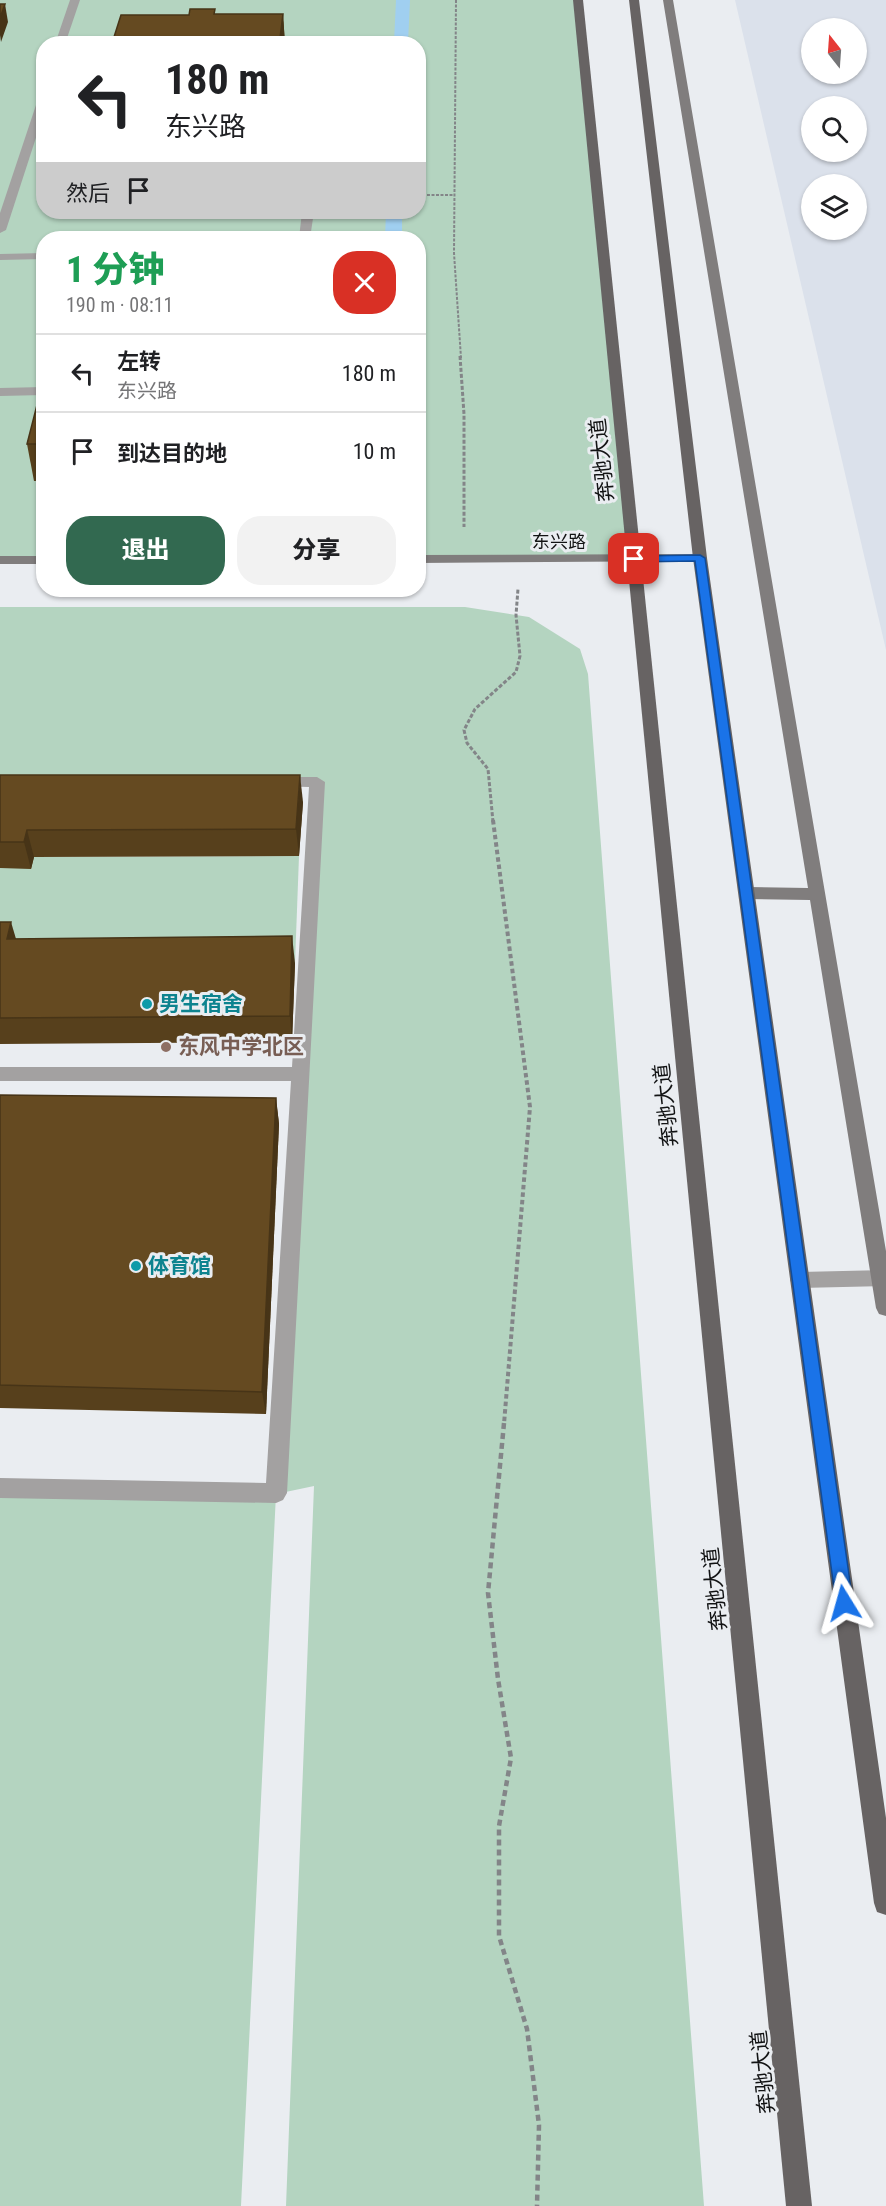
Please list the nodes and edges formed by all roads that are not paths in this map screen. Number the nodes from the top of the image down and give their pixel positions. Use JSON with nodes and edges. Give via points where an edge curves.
{"nodes":[{"id":1,"x":75,"y":0,"type":"edge"},
{"id":2,"x":578,"y":0,"type":"edge"},
{"id":3,"x":634,"y":0,"type":"edge"},
{"id":4,"x":668,"y":0,"type":"edge"},
{"id":5,"x":63,"y":36,"type":"edge"},
{"id":6,"x":36,"y":120,"type":"edge"},
{"id":7,"x":28,"y":143,"type":"junction"},
{"id":8,"x":36,"y":143,"type":"edge"},
{"id":9,"x":0,"y":230,"type":"edge"},
{"id":10,"x":0,"y":256,"type":"edge"},
{"id":11,"x":36,"y":256,"type":"edge"},
{"id":12,"x":36,"y":391,"type":"edge"},
{"id":13,"x":0,"y":392,"type":"edge"},
{"id":14,"x":700,"y":558,"type":"junction"},
{"id":15,"x":426,"y":559,"type":"edge"},
{"id":16,"x":634,"y":559,"type":"junction"},
{"id":17,"x":0,"y":560,"type":"edge"},
{"id":18,"x":36,"y":560,"type":"edge"},
{"id":19,"x":259,"y":782,"type":"edge"},
{"id":20,"x":747,"y":893,"type":"junction"},
{"id":21,"x":817,"y":894,"type":"junction"},
{"id":22,"x":0,"y":1074,"type":"edge"},
{"id":23,"x":301,"y":1074,"type":"junction"},
{"id":24,"x":883,"y":1278,"type":"edge"},
{"id":25,"x":800,"y":1280,"type":"junction"},
{"id":26,"x":886,"y":1308,"type":"edge"},
{"id":27,"x":0,"y":1488,"type":"edge"},
{"id":28,"x":886,"y":1903,"type":"edge"},
{"id":29,"x":799,"y":2206,"type":"edge"}],
"edges":[{"from":1,"to":5,"type":"lane"},
{"from":2,"to":16,"type":"main road","name":"奔驰大道"},
{"from":3,"to":14,"type":"main road"},
{"from":4,"to":21,"type":"street"},
{"from":6,"to":7,"type":"lane"},
{"from":7,"to":8,"type":"lane"},
{"from":7,"to":9,"type":"lane"},
{"from":10,"to":11,"type":"lane"},
{"from":12,"to":13,"type":"lane"},
{"from":14,"to":16,"type":"street","name":"东兴路"},
{"from":14,"to":20,"type":"main road"},
{"from":15,"to":16,"type":"street","name":"东兴路"},
{"from":16,"to":29,"type":"main road","name":"奔驰大道"},
{"from":17,"to":18,"type":"street"},
{"from":19,"to":23,"type":"lane","via":[[317,782]]},
{"from":20,"to":21,"type":"street"},
{"from":20,"to":25,"type":"main road"},
{"from":21,"to":24,"type":"street"},
{"from":22,"to":23,"type":"lane"},
{"from":23,"to":27,"type":"lane","via":[[276,1493]]},
{"from":24,"to":25,"type":"lane"},
{"from":24,"to":26,"type":"street"},
{"from":25,"to":28,"type":"main road"}]}
